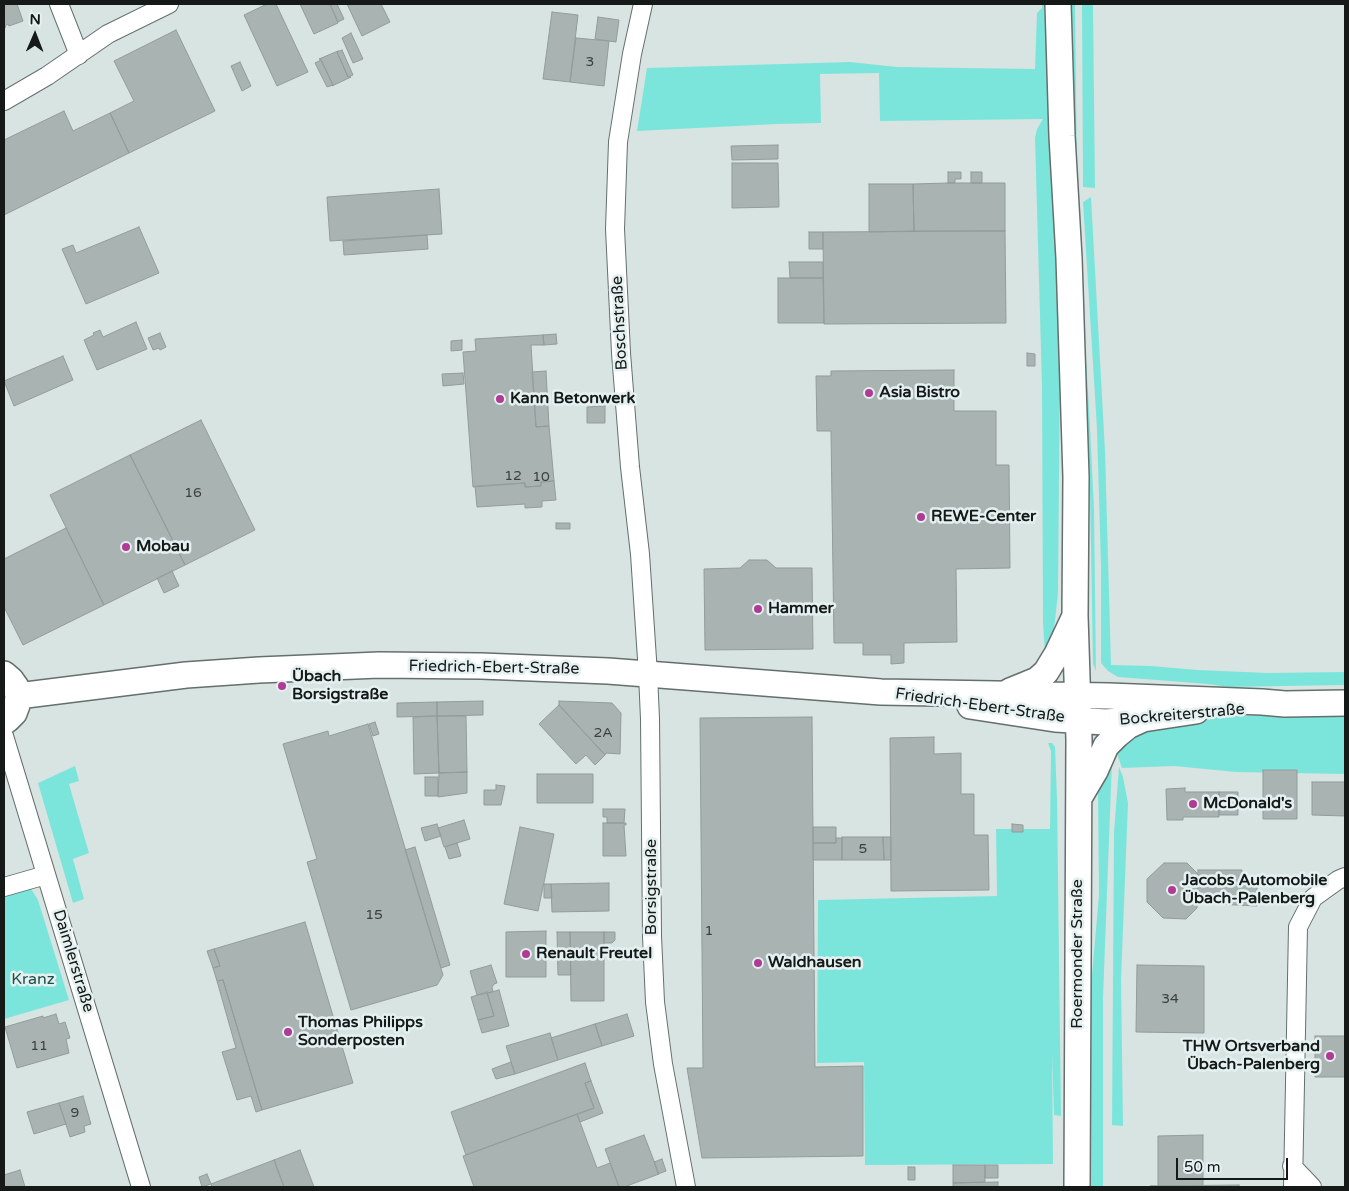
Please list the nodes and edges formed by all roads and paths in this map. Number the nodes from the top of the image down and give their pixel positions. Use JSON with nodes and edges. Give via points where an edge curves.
{"nodes":[{"id":1,"x":59,"y":4,"type":"edge"},
{"id":2,"x":169,"y":4,"type":"edge"},
{"id":3,"x":643,"y":4,"type":"edge"},
{"id":4,"x":1058,"y":4,"type":"edge"},
{"id":5,"x":79,"y":55,"type":"junction"},
{"id":6,"x":4,"y":101,"type":"edge"},
{"id":7,"x":1075,"y":616,"type":"junction"},
{"id":8,"x":4,"y":674,"type":"edge"},
{"id":9,"x":648,"y":674,"type":"junction"},
{"id":10,"x":881,"y":692,"type":"junction"},
{"id":11,"x":1004,"y":694,"type":"junction"},
{"id":12,"x":1078,"y":695,"type":"junction"},
{"id":13,"x":18,"y":696,"type":"junction"},
{"id":14,"x":1345,"y":703,"type":"edge"},
{"id":15,"x":1285,"y":704,"type":"junction"},
{"id":16,"x":1143,"y":719,"type":"junction"},
{"id":17,"x":1079,"y":721,"type":"junction"},
{"id":18,"x":4,"y":722,"type":"edge"},
{"id":19,"x":4,"y":736,"type":"edge"},
{"id":20,"x":1079,"y":798,"type":"junction"},
{"id":21,"x":46,"y":874,"type":"junction"},
{"id":22,"x":1345,"y":877,"type":"edge"},
{"id":23,"x":4,"y":887,"type":"edge"},
{"id":24,"x":1292,"y":1166,"type":"junction"},
{"id":25,"x":140,"y":1187,"type":"edge"},
{"id":26,"x":686,"y":1187,"type":"edge"},
{"id":27,"x":1077,"y":1187,"type":"edge"},
{"id":28,"x":1293,"y":1187,"type":"edge"},
{"id":29,"x":1312,"y":1187,"type":"edge"}],
"edges":[{"from":1,"to":5,"type":"street"},
{"from":2,"to":5,"type":"street","via":[[108,34]]},
{"from":3,"to":9,"type":"street","name":"Boschstraße","via":[[618,142],[615,229],[621,353]]},
{"from":4,"to":7,"type":"main road","name":"Roermonder Straße","via":[[1075,457]]},
{"from":5,"to":6,"type":"street"},
{"from":7,"to":11,"type":"main road","via":[[1046,672],[1037,680]]},
{"from":7,"to":12,"type":"main road","name":"Roermonder Straße"},
{"from":8,"to":13,"type":"main road","via":[[16,687]]},
{"from":9,"to":10,"type":"main road","name":"Friedrich-Ebert-Straße"},
{"from":9,"to":13,"type":"main road","name":"Friedrich-Ebert-Straße","via":[[491,666],[379,665],[186,675]]},
{"from":9,"to":26,"type":"street","name":"Borsigstraße","via":[[655,1002]]},
{"from":10,"to":11,"type":"main road","name":"Friedrich-Ebert-Straße"},
{"from":10,"to":17,"type":"main road","name":"Friedrich-Ebert-Straße"},
{"from":11,"to":12,"type":"main road","name":"Friedrich-Ebert-Straße"},
{"from":12,"to":15,"type":"main road","name":"Bockreiterstraße"},
{"from":12,"to":17,"type":"main road","name":"Roermonder Straße"},
{"from":13,"to":18,"type":"main road","via":[[14,713]]},
{"from":14,"to":15,"type":"main road","name":"Bockreiterstraße"},
{"from":15,"to":16,"type":"main road","name":"Bockreiterstraße","via":[[1259,709],[1202,710]]},
{"from":16,"to":17,"type":"main road","name":"Bockreiterstraße"},
{"from":16,"to":20,"type":"main road","via":[[1128,726],[1106,746]]},
{"from":17,"to":20,"type":"main road","name":"Roermonder Straße"},
{"from":19,"to":21,"type":"street","name":"Daimlerstraße"},
{"from":20,"to":27,"type":"main road","name":"Roermonder Straße"},
{"from":21,"to":23,"type":"street"},
{"from":21,"to":25,"type":"street","name":"Daimlerstraße"},
{"from":22,"to":24,"type":"street","via":[[1313,898],[1298,927]]},
{"from":24,"to":28,"type":"street"},
{"from":24,"to":29,"type":"street"}]}
